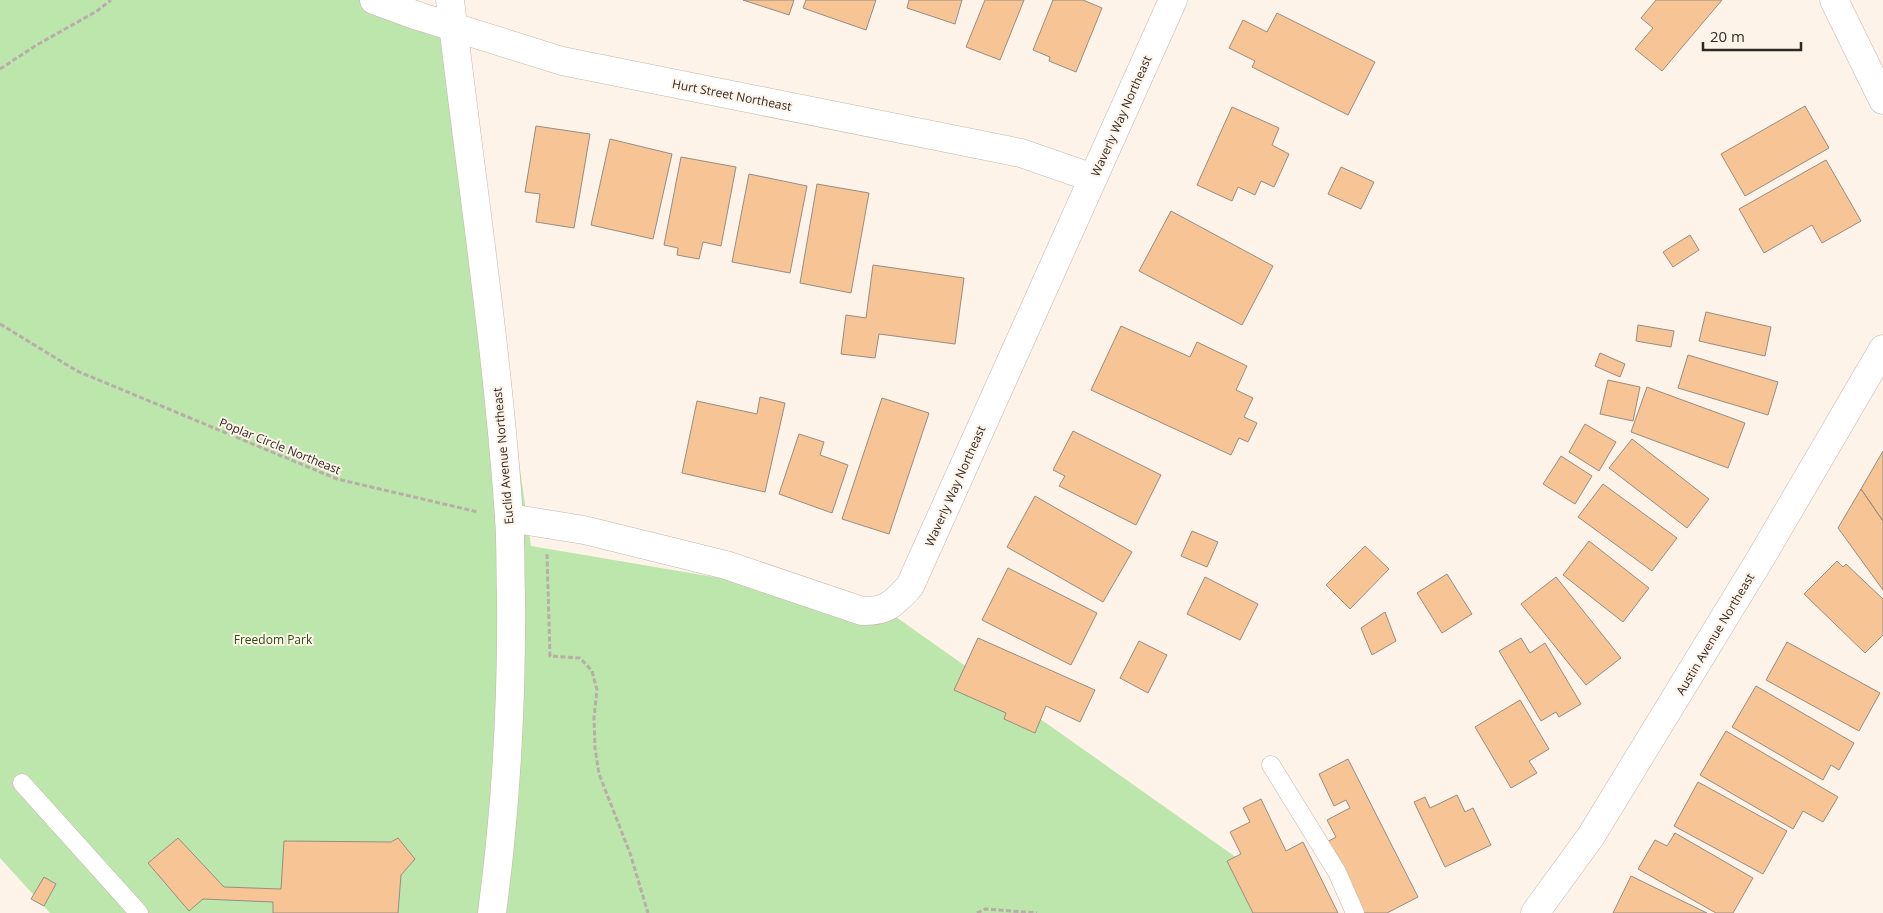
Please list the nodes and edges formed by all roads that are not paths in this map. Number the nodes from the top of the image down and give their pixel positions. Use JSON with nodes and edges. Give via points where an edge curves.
{"nodes":[{"id":1,"x":374,"y":0,"type":"edge"},
{"id":2,"x":450,"y":0,"type":"edge"},
{"id":3,"x":1173,"y":0,"type":"edge"},
{"id":4,"x":1834,"y":0,"type":"edge"},
{"id":5,"x":453,"y":27,"type":"junction"},
{"id":6,"x":1883,"y":100,"type":"edge"},
{"id":7,"x":1093,"y":178,"type":"junction"},
{"id":8,"x":1883,"y":349,"type":"edge"},
{"id":9,"x":509,"y":518,"type":"junction"},
{"id":10,"x":1271,"y":765,"type":"dead end"},
{"id":11,"x":22,"y":783,"type":"dead end"},
{"id":12,"x":139,"y":913,"type":"edge"},
{"id":13,"x":492,"y":913,"type":"edge"},
{"id":14,"x":1355,"y":913,"type":"edge"},
{"id":15,"x":1535,"y":913,"type":"edge"}],
"edges":[{"from":1,"to":5,"type":"street","name":"Hurt Street Northeast"},
{"from":2,"to":5,"type":"street","name":"Euclid Avenue Northeast"},
{"from":3,"to":7,"type":"street","name":"Waverly Way Northeast"},
{"from":4,"to":6,"type":"street"},
{"from":5,"to":7,"type":"street","name":"Hurt Street Northeast","via":[[562,61],[1021,153]]},
{"from":5,"to":9,"type":"street","name":"Euclid Avenue Northeast","via":[[498,389]]},
{"from":7,"to":9,"type":"street","name":"Waverly Way Northeast","via":[[910,586],[891,606],[862,611],[726,564],[584,530]]},
{"from":8,"to":15,"type":"street","name":"Austin Avenue Northeast","via":[[1767,548],[1596,827]]},
{"from":9,"to":13,"type":"street","name":"Euclid Avenue Northeast","via":[[512,657],[508,755]]},
{"from":10,"to":14,"type":"lane","via":[[1337,872]]},
{"from":11,"to":12,"type":"lane"}]}
